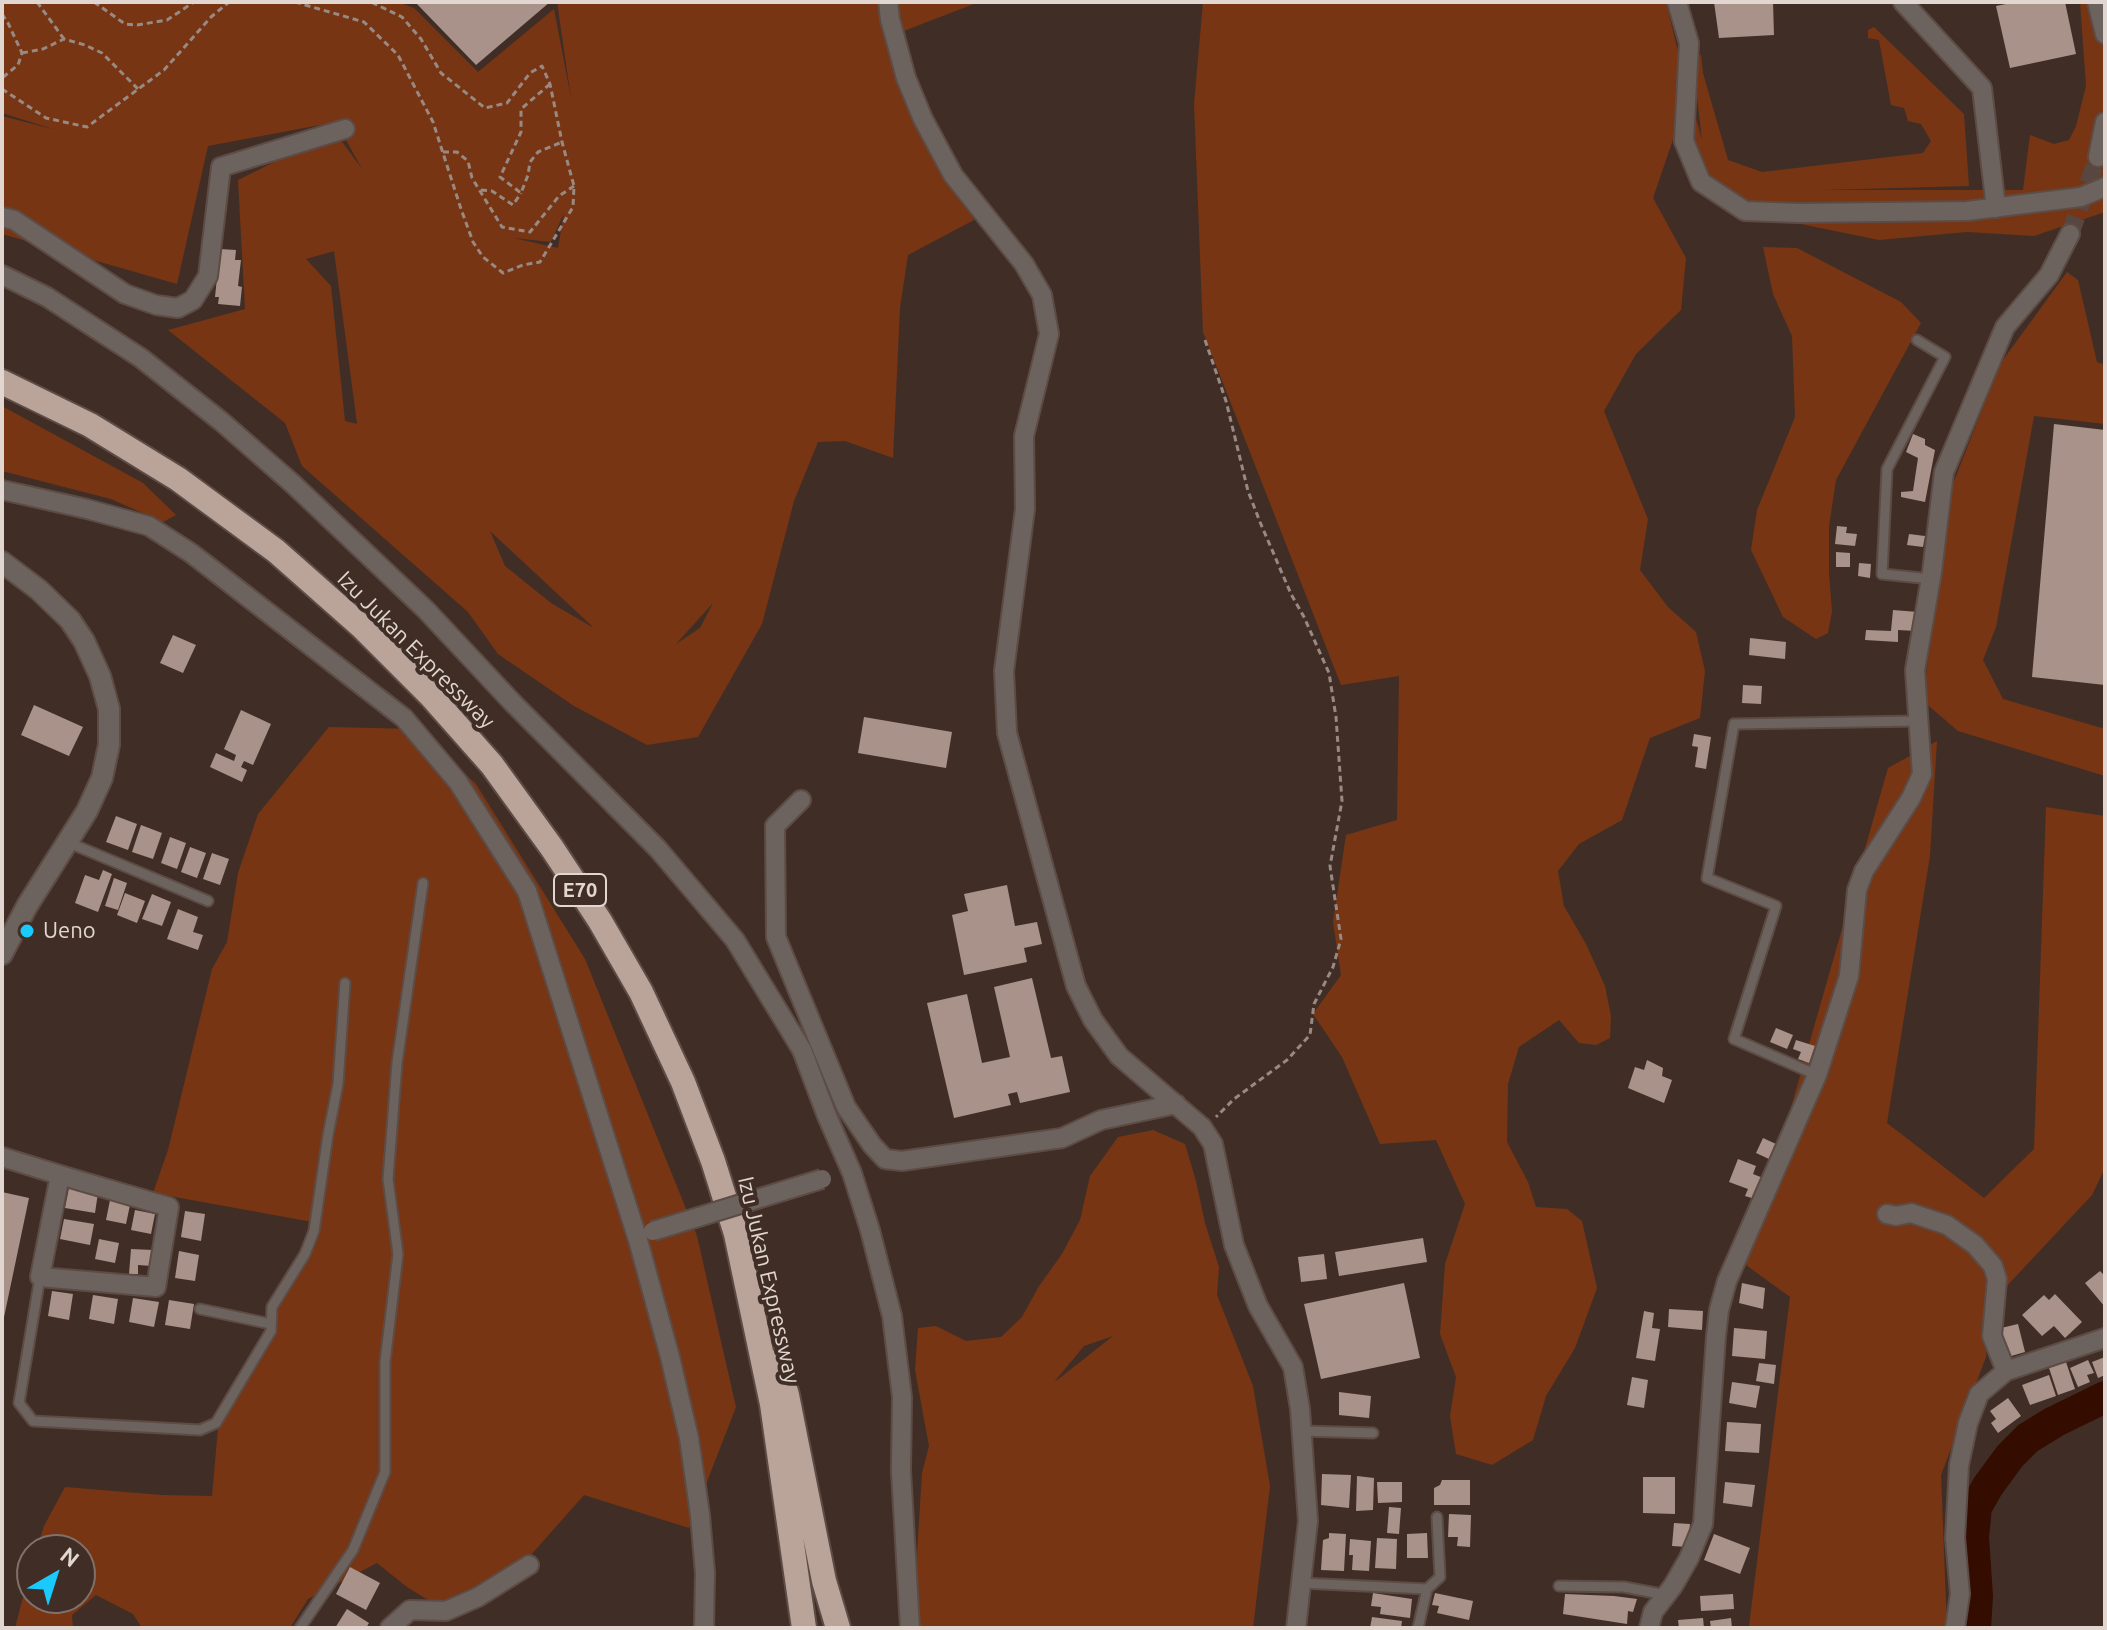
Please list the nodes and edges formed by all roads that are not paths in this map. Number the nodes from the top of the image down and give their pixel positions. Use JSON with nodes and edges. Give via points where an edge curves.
{"nodes":[{"id":1,"x":888,"y":2,"type":"edge"},
{"id":2,"x":1677,"y":2,"type":"edge"},
{"id":3,"x":1903,"y":2,"type":"edge"},
{"id":4,"x":2097,"y":2,"type":"edge"},
{"id":5,"x":2105,"y":34,"type":"edge"},
{"id":6,"x":2105,"y":122,"type":"edge"},
{"id":7,"x":345,"y":129,"type":"dead end"},
{"id":8,"x":2098,"y":157,"type":"dead end"},
{"id":9,"x":2105,"y":187,"type":"edge"},
{"id":10,"x":1996,"y":208,"type":"junction"},
{"id":11,"x":2,"y":217,"type":"edge"},
{"id":12,"x":2070,"y":234,"type":"tunnel mouth"},
{"id":13,"x":2,"y":275,"type":"edge"},
{"id":14,"x":1917,"y":340,"type":"dead end"},
{"id":15,"x":2,"y":382,"type":"edge"},
{"id":16,"x":2,"y":392,"type":"edge"},
{"id":17,"x":2,"y":490,"type":"edge"},
{"id":18,"x":2,"y":563,"type":"edge"},
{"id":19,"x":1931,"y":579,"type":"junction"},
{"id":20,"x":1918,"y":721,"type":"junction"},
{"id":21,"x":801,"y":800,"type":"dead end"},
{"id":22,"x":67,"y":842,"type":"junction"},
{"id":23,"x":423,"y":883,"type":"dead end"},
{"id":24,"x":208,"y":901,"type":"dead end"},
{"id":25,"x":2,"y":954,"type":"edge"},
{"id":26,"x":345,"y":983,"type":"dead end"},
{"id":27,"x":1817,"y":1075,"type":"junction"},
{"id":28,"x":1176,"y":1104,"type":"junction"},
{"id":29,"x":846,"y":1107,"type":"junction"},
{"id":30,"x":827,"y":1116,"type":"junction"},
{"id":31,"x":2,"y":1157,"type":"edge"},
{"id":32,"x":852,"y":1173,"type":"junction"},
{"id":33,"x":60,"y":1175,"type":"junction"},
{"id":34,"x":1887,"y":1214,"type":"dead end"},
{"id":35,"x":736,"y":1234,"type":"junction"},
{"id":36,"x":646,"y":1235,"type":"junction"},
{"id":37,"x":40,"y":1277,"type":"junction"},
{"id":38,"x":200,"y":1309,"type":"dead end"},
{"id":39,"x":271,"y":1324,"type":"junction"},
{"id":40,"x":2105,"y":1338,"type":"edge"},
{"id":41,"x":2006,"y":1371,"type":"junction"},
{"id":42,"x":1302,"y":1431,"type":"junction"},
{"id":43,"x":1373,"y":1433,"type":"dead end"},
{"id":44,"x":1437,"y":1517,"type":"dead end"},
{"id":45,"x":529,"y":1565,"type":"dead end"},
{"id":46,"x":1301,"y":1583,"type":"junction"},
{"id":47,"x":1559,"y":1586,"type":"dead end"},
{"id":48,"x":1427,"y":1589,"type":"junction"},
{"id":49,"x":1666,"y":1595,"type":"junction"},
{"id":50,"x":1956,"y":1627,"type":"edge"},
{"id":51,"x":300,"y":1628,"type":"edge"},
{"id":52,"x":390,"y":1628,"type":"edge"},
{"id":53,"x":704,"y":1628,"type":"edge"},
{"id":54,"x":791,"y":1628,"type":"edge"},
{"id":55,"x":804,"y":1628,"type":"edge"},
{"id":56,"x":838,"y":1628,"type":"edge"},
{"id":57,"x":910,"y":1628,"type":"edge"},
{"id":58,"x":1296,"y":1628,"type":"edge"},
{"id":59,"x":1418,"y":1628,"type":"edge"},
{"id":60,"x":1649,"y":1628,"type":"edge"}],
"edges":[{"from":1,"to":28,"type":"street","via":[[906,78],[923,119],[953,175],[1024,264],[1042,295],[1049,334],[1024,436],[1025,509],[1004,671],[1007,733],[1076,986],[1119,1056]]},
{"from":2,"to":10,"type":"street","via":[[1689,43],[1684,141],[1701,182],[1745,211]]},
{"from":3,"to":10,"type":"street","via":[[1982,88]]},
{"from":4,"to":5,"type":"street"},
{"from":6,"to":8,"type":"street"},
{"from":7,"to":11,"type":"street","via":[[221,167],[208,276],[193,300],[178,308],[125,294]]},
{"from":9,"to":10,"type":"street","via":[[2081,197]]},
{"from":12,"to":19,"type":"street","via":[[2049,275],[2005,327],[1944,472]]},
{"from":13,"to":30,"type":"street","via":[[47,297],[141,358],[293,484],[426,610],[658,849],[735,940],[802,1050]]},
{"from":14,"to":19,"type":"lane","via":[[1945,357],[1887,469],[1882,574]]},
{"from":15,"to":35,"type":"highway","name":"Izu Jukan Expressway","number":"E70","via":[[90,425],[178,479],[276,551],[362,627],[492,765],[600,921],[641,992],[683,1082]]},
{"from":16,"to":54,"type":"highway","name":"Izu Jukan Expressway","number":"E70","via":[[84,433],[172,487],[354,634],[483,771],[590,926],[673,1089],[722,1239],[757,1404]]},
{"from":17,"to":36,"type":"street","via":[[149,526],[404,718],[458,782],[527,891]]},
{"from":18,"to":22,"type":"street","via":[[70,620],[100,676],[109,709],[102,778]]},
{"from":19,"to":20,"type":"street","via":[[1915,670]]},
{"from":20,"to":27,"type":"street","via":[[1922,774],[1857,890],[1849,976]]},
{"from":20,"to":27,"type":"lane","via":[[1734,724],[1707,878],[1776,906],[1734,1039]]},
{"from":21,"to":29,"type":"street","via":[[775,826],[776,937]]},
{"from":22,"to":24,"type":"lane"},
{"from":22,"to":25,"type":"street"},
{"from":23,"to":51,"type":"lane","via":[[397,1063],[388,1179],[398,1254],[385,1362],[385,1472],[353,1550]]},
{"from":26,"to":39,"type":"lane","via":[[338,1084],[314,1231],[272,1307]]},
{"from":27,"to":49,"type":"street","via":[[1727,1281],[1716,1336],[1703,1524]]},
{"from":28,"to":29,"type":"street","via":[[1101,1120],[1062,1138],[902,1161],[885,1159]]},
{"from":28,"to":42,"type":"street","via":[[1213,1144],[1234,1245],[1258,1306],[1293,1367]]},
{"from":29,"to":30,"type":"street"},
{"from":30,"to":32,"type":"street"},
{"from":31,"to":33,"type":"street"},
{"from":32,"to":36,"type":"street","bridge":true},
{"from":32,"to":57,"type":"street","via":[[892,1316],[902,1397]]},
{"from":33,"to":37,"type":"street"},
{"from":33,"to":37,"type":"street","via":[[169,1207],[156,1287]]},
{"from":34,"to":41,"type":"street","via":[[1911,1213],[1947,1225],[1993,1266],[1997,1279],[1992,1336]]},
{"from":35,"to":55,"type":"highway","name":"Izu Jukan Expressway","number":"E70","via":[[772,1404]]},
{"from":35,"to":56,"type":"highway","via":[[787,1395]]},
{"from":36,"to":53,"type":"street","via":[[689,1438],[703,1544]]},
{"from":37,"to":39,"type":"lane","via":[[19,1403],[33,1421],[200,1430],[216,1423]]},
{"from":38,"to":39,"type":"lane"},
{"from":40,"to":41,"type":"street"},
{"from":41,"to":50,"type":"street","via":[[1979,1394],[1959,1465]]},
{"from":42,"to":43,"type":"lane"},
{"from":42,"to":46,"type":"street","via":[[1308,1521]]},
{"from":44,"to":48,"type":"lane","via":[[1440,1577]]},
{"from":45,"to":52,"type":"street","via":[[468,1602],[446,1611],[410,1610]]},
{"from":46,"to":48,"type":"lane"},
{"from":46,"to":58,"type":"street"},
{"from":47,"to":49,"type":"lane","via":[[1624,1587]]},
{"from":48,"to":59,"type":"lane"},
{"from":49,"to":60,"type":"street"}]}
